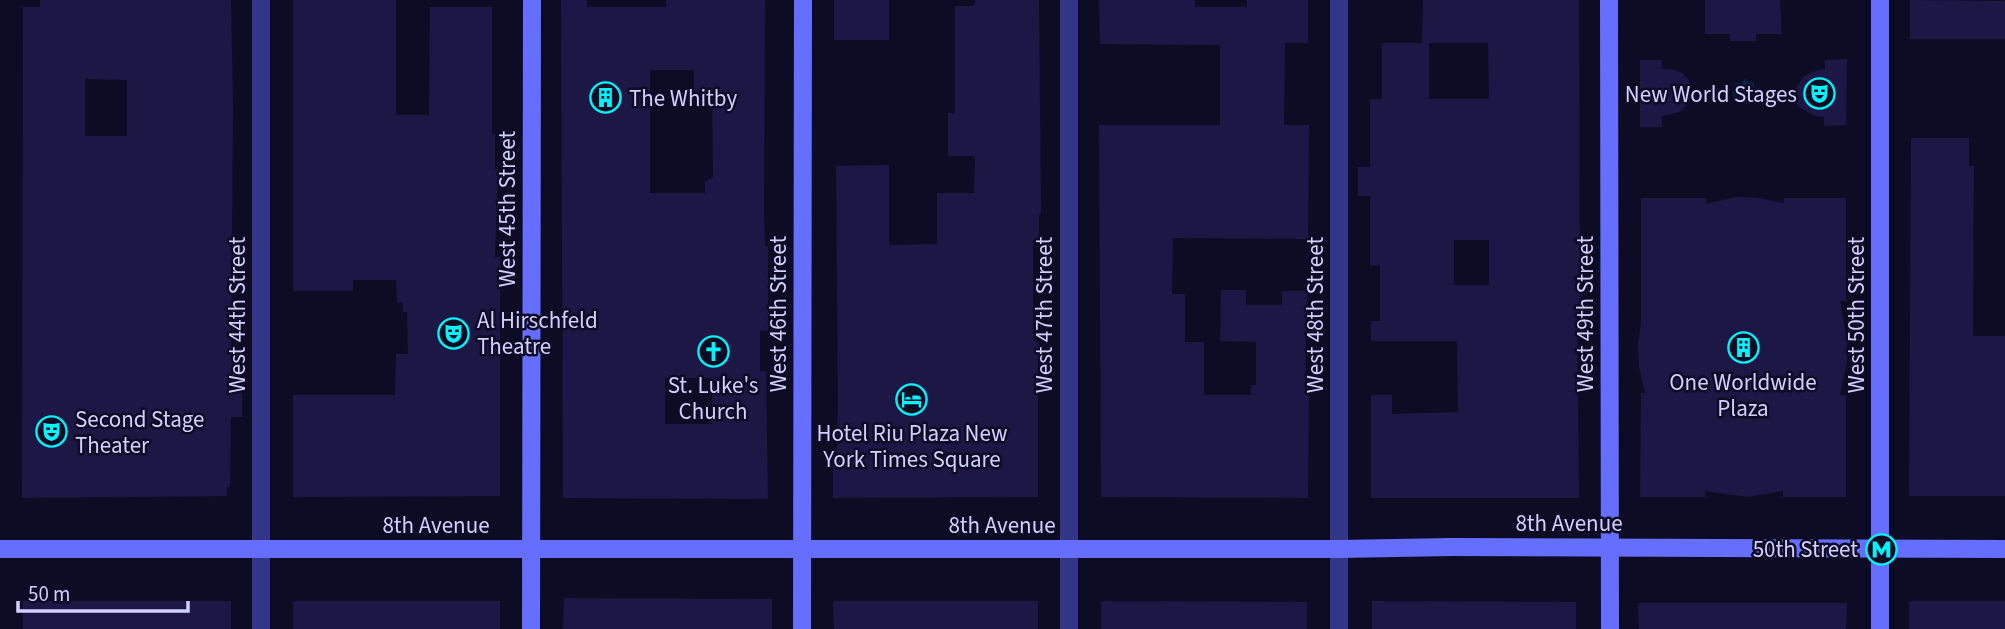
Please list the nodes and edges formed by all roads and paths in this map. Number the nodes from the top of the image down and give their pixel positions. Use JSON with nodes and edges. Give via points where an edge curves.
{"nodes":[{"id":1,"x":261,"y":0,"type":"edge"},
{"id":2,"x":531,"y":0,"type":"edge"},
{"id":3,"x":803,"y":0,"type":"edge"},
{"id":4,"x":1069,"y":0,"type":"edge"},
{"id":5,"x":1339,"y":0,"type":"edge"},
{"id":6,"x":1609,"y":0,"type":"edge"},
{"id":7,"x":1880,"y":0,"type":"edge"},
{"id":8,"x":1610,"y":547,"type":"junction"},
{"id":9,"x":0,"y":549,"type":"edge"},
{"id":10,"x":261,"y":549,"type":"junction"},
{"id":11,"x":532,"y":549,"type":"junction"},
{"id":12,"x":802,"y":549,"type":"junction"},
{"id":13,"x":1069,"y":549,"type":"junction"},
{"id":14,"x":1339,"y":549,"type":"junction"},
{"id":15,"x":1881,"y":549,"type":"junction"},
{"id":16,"x":2005,"y":549,"type":"edge"},
{"id":17,"x":261,"y":629,"type":"edge"},
{"id":18,"x":531,"y":629,"type":"edge"},
{"id":19,"x":802,"y":629,"type":"edge"},
{"id":20,"x":1069,"y":629,"type":"edge"},
{"id":21,"x":1339,"y":629,"type":"edge"},
{"id":22,"x":1610,"y":629,"type":"edge"},
{"id":23,"x":1881,"y":629,"type":"edge"}],
"edges":[{"from":1,"to":10,"type":"street","name":"West 44th Street"},
{"from":2,"to":11,"type":"main road","name":"West 45th Street"},
{"from":3,"to":12,"type":"main road","name":"West 46th Street"},
{"from":4,"to":13,"type":"street","name":"West 47th Street"},
{"from":5,"to":14,"type":"street","name":"West 48th Street"},
{"from":6,"to":8,"type":"main road","name":"West 49th Street"},
{"from":7,"to":15,"type":"main road","name":"West 50th Street"},
{"from":8,"to":14,"type":"main road","name":"8th Avenue"},
{"from":8,"to":15,"type":"main road","name":"8th Avenue"},
{"from":8,"to":22,"type":"main road","name":"West 49th Street"},
{"from":9,"to":10,"type":"main road","name":"8th Avenue"},
{"from":10,"to":11,"type":"main road","name":"8th Avenue"},
{"from":10,"to":17,"type":"street","name":"West 44th Street"},
{"from":11,"to":12,"type":"main road","name":"8th Avenue"},
{"from":11,"to":18,"type":"main road","name":"West 45th Street"},
{"from":12,"to":13,"type":"main road","name":"8th Avenue"},
{"from":12,"to":19,"type":"main road","name":"West 46th Street"},
{"from":13,"to":14,"type":"main road","name":"8th Avenue"},
{"from":13,"to":20,"type":"street","name":"West 47th Street"},
{"from":14,"to":21,"type":"street","name":"West 48th Street"},
{"from":15,"to":16,"type":"main road","name":"8th Avenue"},
{"from":15,"to":23,"type":"main road","name":"West 50th Street"}]}
